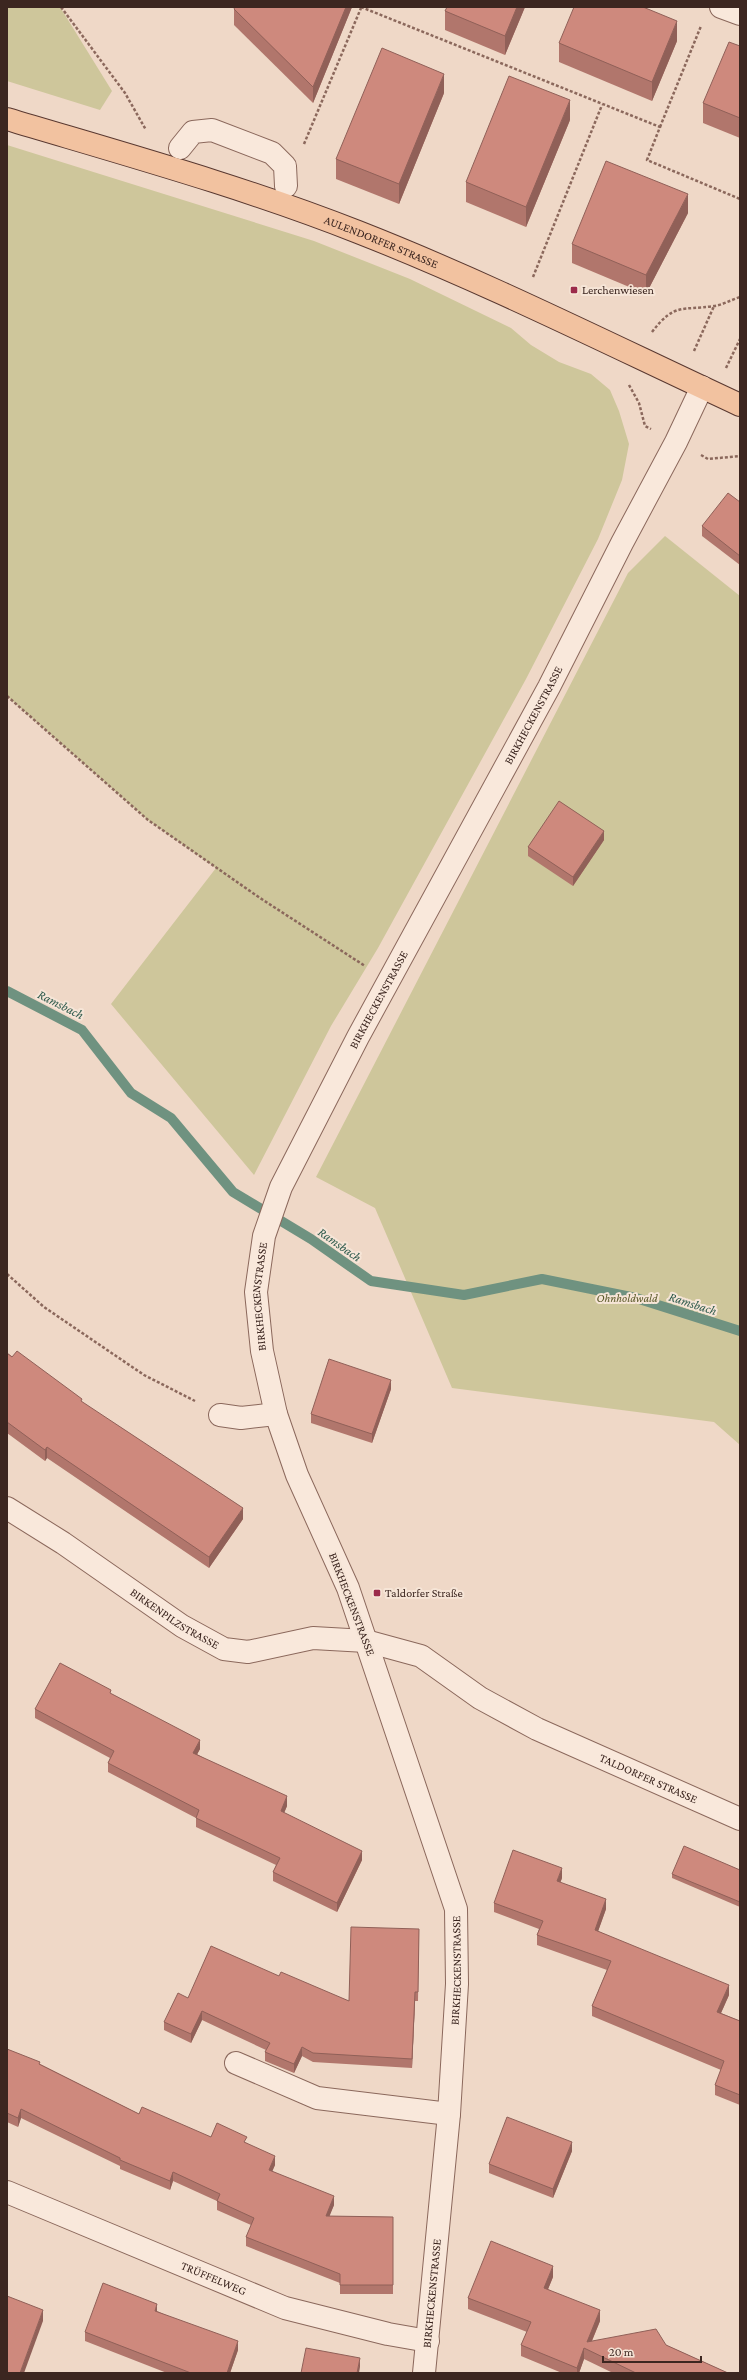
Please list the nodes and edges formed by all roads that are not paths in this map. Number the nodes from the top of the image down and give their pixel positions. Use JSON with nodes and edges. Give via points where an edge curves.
{"nodes":[{"id":1,"x":721,"y":7,"type":"edge"},
{"id":2,"x":740,"y":14,"type":"edge"},
{"id":3,"x":7,"y":119,"type":"edge"},
{"id":4,"x":180,"y":148,"type":"dead end"},
{"id":5,"x":286,"y":186,"type":"dead end"},
{"id":6,"x":702,"y":387,"type":"junction"},
{"id":7,"x":740,"y":405,"type":"edge"},
{"id":8,"x":276,"y":1414,"type":"junction"},
{"id":9,"x":220,"y":1415,"type":"road end"},
{"id":10,"x":7,"y":1508,"type":"edge"},
{"id":11,"x":366,"y":1641,"type":"junction"},
{"id":12,"x":740,"y":1819,"type":"edge"},
{"id":13,"x":236,"y":2063,"type":"dead end"},
{"id":14,"x":449,"y":2114,"type":"junction"},
{"id":15,"x":7,"y":2192,"type":"edge"},
{"id":16,"x":428,"y":2341,"type":"junction"},
{"id":17,"x":424,"y":2373,"type":"edge"}],
"edges":[{"from":1,"to":2,"type":"street"},
{"from":3,"to":6,"type":"main road","name":"AULENDORFER STRASSE","via":[[146,161],[357,232],[541,309]]},
{"from":4,"to":5,"type":"street","via":[[193,132],[212,130],[272,153],[285,166]]},
{"from":6,"to":7,"type":"main road","name":"AULENDORFER STRASSE"},
{"from":6,"to":8,"type":"street","name":"BIRKHECKENSTRASSE","via":[[550,687],[389,981],[281,1187],[264,1236],[256,1292],[262,1351]]},
{"from":8,"to":9,"type":"street","via":[[241,1418]]},
{"from":8,"to":11,"type":"street","name":"BIRKHECKENSTRASSE","via":[[298,1475],[348,1588]]},
{"from":10,"to":11,"type":"street","name":"BIRKENPILZSTRASSE","via":[[63,1543],[182,1626],[224,1649],[248,1652],[313,1638]]},
{"from":11,"to":12,"type":"street","name":"TALDORFER STRASSE","via":[[421,1656],[480,1698],[537,1729]]},
{"from":11,"to":14,"type":"street","name":"BIRKHECKENSTRASSE","via":[[456,1909],[457,1984]]},
{"from":13,"to":14,"type":"street","via":[[317,2098]]},
{"from":14,"to":16,"type":"street","name":"BIRKHECKENSTRASSE"},
{"from":15,"to":16,"type":"street","name":"TRÜFFELWEG","via":[[285,2308],[388,2334]]},
{"from":16,"to":17,"type":"street","name":"BIRKHECKENSTRASSE"}]}
